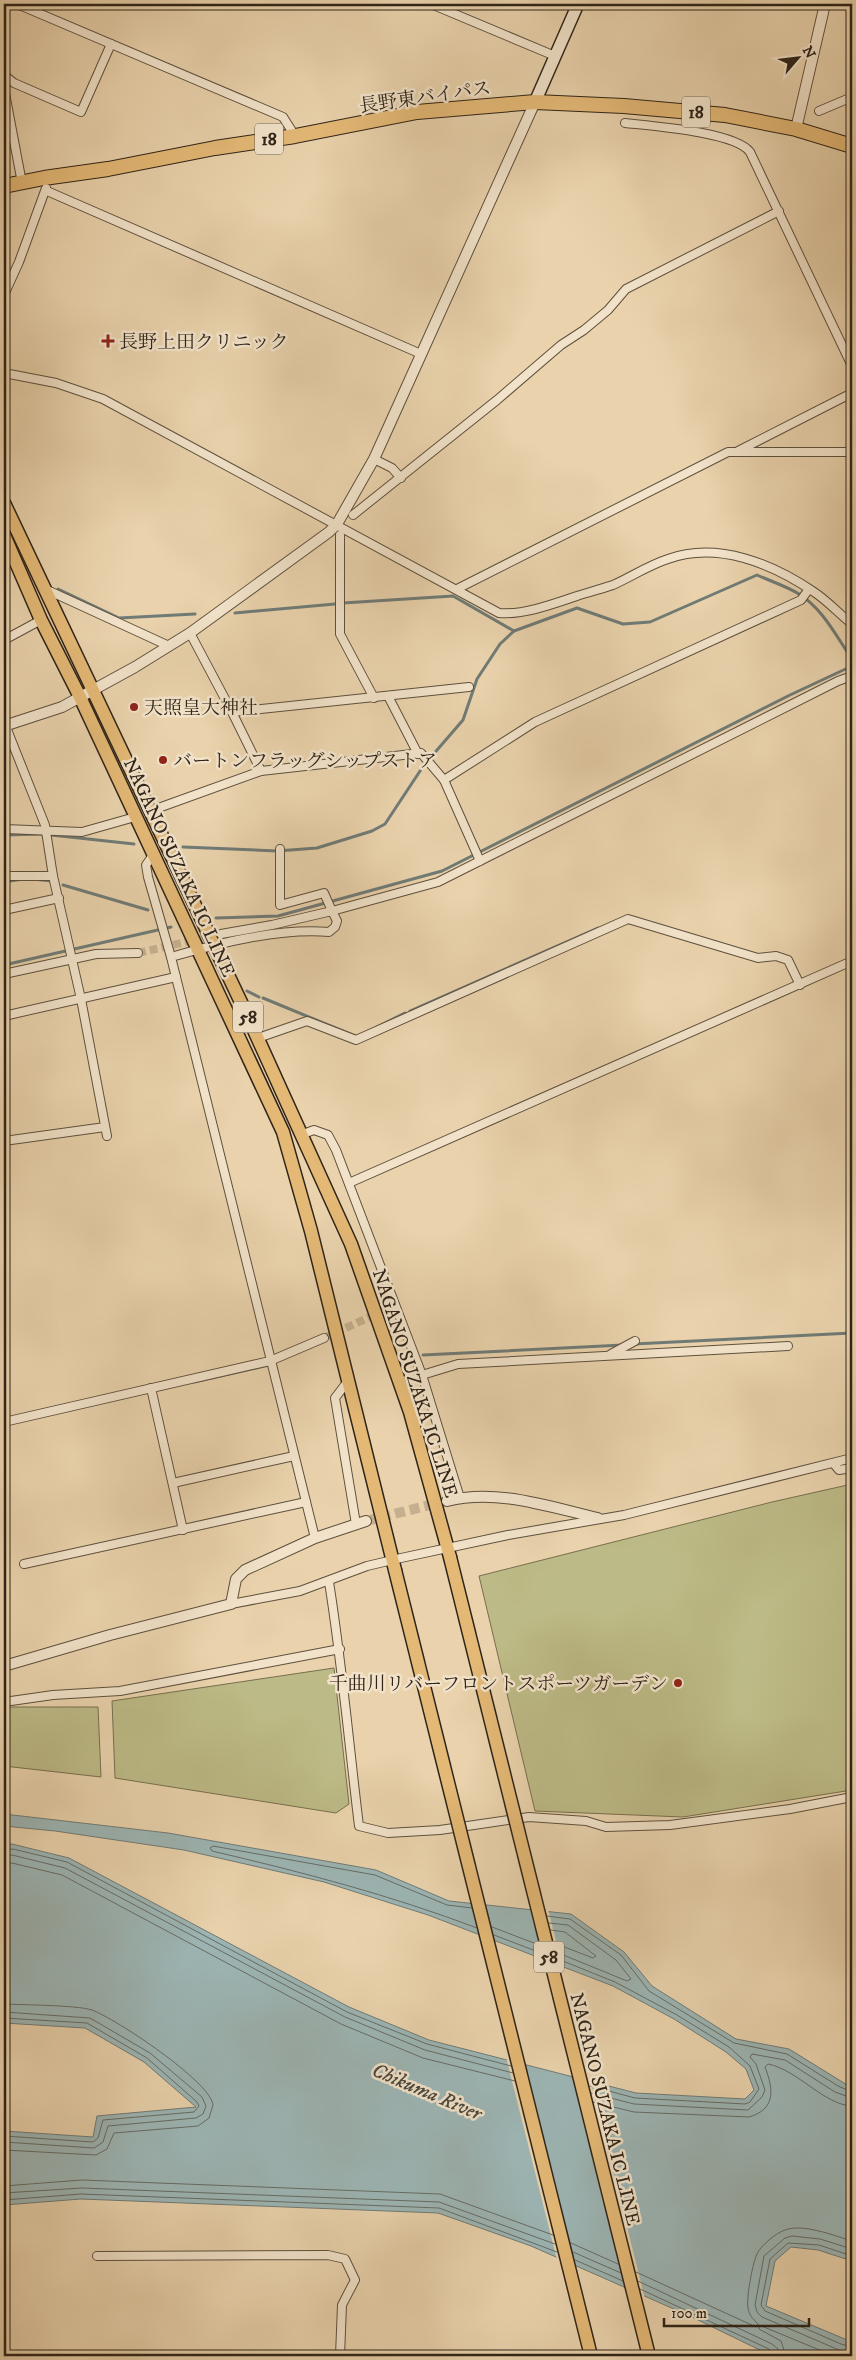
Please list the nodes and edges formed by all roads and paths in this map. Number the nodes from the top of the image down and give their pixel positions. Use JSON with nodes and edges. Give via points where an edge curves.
{"nodes":[{"id":1,"x":17,"y":4,"type":"edge"},
{"id":2,"x":431,"y":4,"type":"edge"},
{"id":3,"x":578,"y":4,"type":"edge"},
{"id":4,"x":825,"y":4,"type":"edge"},
{"id":5,"x":111,"y":44,"type":"junction"},
{"id":6,"x":555,"y":56,"type":"junction"},
{"id":7,"x":4,"y":75,"type":"edge"},
{"id":8,"x":4,"y":88,"type":"edge"},
{"id":9,"x":852,"y":97,"type":"edge"},
{"id":10,"x":535,"y":102,"type":"junction"},
{"id":11,"x":819,"y":111,"type":"dead end"},
{"id":12,"x":624,"y":124,"type":"dead end"},
{"id":13,"x":796,"y":129,"type":"junction"},
{"id":14,"x":295,"y":136,"type":"junction"},
{"id":15,"x":852,"y":146,"type":"edge"},
{"id":16,"x":22,"y":183,"type":"junction"},
{"id":17,"x":46,"y":184,"type":"junction"},
{"id":18,"x":4,"y":186,"type":"edge"},
{"id":19,"x":778,"y":211,"type":"junction"},
{"id":20,"x":4,"y":295,"type":"edge"},
{"id":21,"x":421,"y":354,"type":"junction"},
{"id":22,"x":852,"y":366,"type":"edge"},
{"id":23,"x":4,"y":373,"type":"edge"},
{"id":24,"x":852,"y":393,"type":"edge"},
{"id":25,"x":737,"y":452,"type":"junction"},
{"id":26,"x":852,"y":452,"type":"edge"},
{"id":27,"x":374,"y":459,"type":"junction"},
{"id":28,"x":401,"y":478,"type":"junction"},
{"id":29,"x":4,"y":504,"type":"edge"},
{"id":30,"x":353,"y":515,"type":"dead end"},
{"id":31,"x":337,"y":524,"type":"junction"},
{"id":32,"x":4,"y":534,"type":"edge"},
{"id":33,"x":340,"y":535,"type":"dead end"},
{"id":34,"x":10,"y":560,"type":"edge"},
{"id":35,"x":44,"y":589,"type":"junction"},
{"id":36,"x":457,"y":589,"type":"junction"},
{"id":37,"x":808,"y":591,"type":"junction"},
{"id":38,"x":41,"y":620,"type":"junction"},
{"id":39,"x":852,"y":624,"type":"edge"},
{"id":40,"x":190,"y":633,"type":"junction"},
{"id":41,"x":4,"y":640,"type":"edge"},
{"id":42,"x":168,"y":646,"type":"junction"},
{"id":43,"x":852,"y":676,"type":"edge"},
{"id":44,"x":469,"y":687,"type":"dead end"},
{"id":45,"x":93,"y":689,"type":"junction"},
{"id":46,"x":388,"y":696,"type":"junction"},
{"id":47,"x":80,"y":697,"type":"junction"},
{"id":48,"x":374,"y":698,"type":"junction"},
{"id":49,"x":232,"y":712,"type":"junction"},
{"id":50,"x":5,"y":724,"type":"edge"},
{"id":51,"x":418,"y":754,"type":"junction"},
{"id":52,"x":261,"y":772,"type":"junction"},
{"id":53,"x":444,"y":780,"type":"junction"},
{"id":54,"x":150,"y":811,"type":"junction"},
{"id":55,"x":134,"y":817,"type":"junction"},
{"id":56,"x":4,"y":829,"type":"edge"},
{"id":57,"x":46,"y":831,"type":"junction"},
{"id":58,"x":280,"y":851,"type":"dead end"},
{"id":59,"x":153,"y":855,"type":"junction"},
{"id":60,"x":479,"y":859,"type":"junction"},
{"id":61,"x":4,"y":876,"type":"edge"},
{"id":62,"x":53,"y":876,"type":"junction"},
{"id":63,"x":58,"y":898,"type":"junction"},
{"id":64,"x":331,"y":909,"type":"junction"},
{"id":65,"x":4,"y":910,"type":"edge"},
{"id":66,"x":221,"y":934,"type":"tunnel mouth"},
{"id":67,"x":213,"y":945,"type":"junction"},
{"id":68,"x":197,"y":949,"type":"junction"},
{"id":69,"x":138,"y":953,"type":"tunnel mouth"},
{"id":70,"x":71,"y":957,"type":"junction"},
{"id":71,"x":171,"y":957,"type":"junction"},
{"id":72,"x":852,"y":961,"type":"edge"},
{"id":73,"x":4,"y":974,"type":"edge"},
{"id":74,"x":176,"y":977,"type":"junction"},
{"id":75,"x":800,"y":985,"type":"junction"},
{"id":76,"x":82,"y":999,"type":"junction"},
{"id":77,"x":4,"y":1016,"type":"edge"},
{"id":78,"x":258,"y":1038,"type":"junction"},
{"id":79,"x":303,"y":1134,"type":"junction"},
{"id":80,"x":4,"y":1141,"type":"edge"},
{"id":81,"x":349,"y":1183,"type":"junction"},
{"id":82,"x":324,"y":1338,"type":"tunnel mouth"},
{"id":83,"x":635,"y":1341,"type":"dead end"},
{"id":84,"x":788,"y":1346,"type":"dead end"},
{"id":85,"x":607,"y":1356,"type":"junction"},
{"id":86,"x":270,"y":1361,"type":"junction"},
{"id":87,"x":422,"y":1375,"type":"junction"},
{"id":88,"x":348,"y":1381,"type":"junction"},
{"id":89,"x":151,"y":1388,"type":"junction"},
{"id":90,"x":4,"y":1422,"type":"edge"},
{"id":91,"x":294,"y":1456,"type":"junction"},
{"id":92,"x":852,"y":1458,"type":"edge"},
{"id":93,"x":834,"y":1464,"type":"junction"},
{"id":94,"x":852,"y":1468,"type":"edge"},
{"id":95,"x":173,"y":1483,"type":"junction"},
{"id":96,"x":460,"y":1498,"type":"junction"},
{"id":97,"x":447,"y":1501,"type":"tunnel mouth"},
{"id":98,"x":306,"y":1502,"type":"junction"},
{"id":99,"x":598,"y":1518,"type":"junction"},
{"id":100,"x":366,"y":1521,"type":"tunnel mouth"},
{"id":101,"x":356,"y":1524,"type":"junction"},
{"id":102,"x":183,"y":1530,"type":"junction"},
{"id":103,"x":315,"y":1538,"type":"junction"},
{"id":104,"x":448,"y":1553,"type":"junction"},
{"id":105,"x":24,"y":1564,"type":"dead end"},
{"id":106,"x":393,"y":1565,"type":"junction"},
{"id":107,"x":329,"y":1582,"type":"junction"},
{"id":108,"x":231,"y":1604,"type":"junction"},
{"id":109,"x":340,"y":1649,"type":"junction"},
{"id":110,"x":4,"y":1666,"type":"edge"},
{"id":111,"x":4,"y":1702,"type":"edge"},
{"id":112,"x":852,"y":1797,"type":"edge"},
{"id":113,"x":97,"y":2256,"type":"dead end"},
{"id":114,"x":340,"y":2356,"type":"edge"},
{"id":115,"x":592,"y":2356,"type":"edge"},
{"id":116,"x":648,"y":2356,"type":"edge"}],
"edges":[{"from":1,"to":5,"type":"street"},
{"from":2,"to":6,"type":"street"},
{"from":3,"to":6,"type":"main road"},
{"from":4,"to":13,"type":"street"},
{"from":5,"to":7,"type":"street","via":[[80,112],[14,83]]},
{"from":5,"to":14,"type":"street","via":[[283,117]]},
{"from":6,"to":10,"type":"main road"},
{"from":8,"to":16,"type":"street"},
{"from":9,"to":11,"type":"street"},
{"from":10,"to":13,"type":"highway","name":"長野東バイパス","number":"18","via":[[726,115]]},
{"from":10,"to":14,"type":"highway","name":"長野東バイパス","number":"18","via":[[417,112]]},
{"from":10,"to":21,"type":"street"},
{"from":12,"to":19,"type":"street","via":[[670,128],[745,145]]},
{"from":13,"to":15,"type":"highway","name":"長野東バイパス","number":"18"},
{"from":14,"to":17,"type":"highway","name":"長野東バイパス","number":"18","via":[[215,148]]},
{"from":16,"to":17,"type":"highway","name":"長野東バイパス","number":"18"},
{"from":16,"to":18,"type":"highway","name":"長野東バイパス","number":"18"},
{"from":17,"to":20,"type":"street"},
{"from":17,"to":21,"type":"street"},
{"from":19,"to":22,"type":"street"},
{"from":19,"to":28,"type":"street","via":[[626,289],[608,310]]},
{"from":21,"to":27,"type":"street"},
{"from":23,"to":31,"type":"street","via":[[56,383],[103,399]]},
{"from":24,"to":25,"type":"street"},
{"from":25,"to":26,"type":"street"},
{"from":25,"to":36,"type":"street","via":[[728,452]]},
{"from":27,"to":28,"type":"street","via":[[392,468]]},
{"from":27,"to":31,"type":"street"},
{"from":28,"to":30,"type":"street"},
{"from":29,"to":35,"type":"main road","name":"NAGANO SUZAKA IC LINE","number":"58"},
{"from":31,"to":36,"type":"street"},
{"from":31,"to":40,"type":"street"},
{"from":32,"to":34,"type":"main road","name":"NAGANO SUZAKA IC LINE","number":"58"},
{"from":33,"to":48,"type":"street","via":[[340,634]]},
{"from":34,"to":38,"type":"main road","name":"NAGANO SUZAKA IC LINE","number":"58"},
{"from":35,"to":42,"type":"street"},
{"from":35,"to":45,"type":"main road","name":"NAGANO SUZAKA IC LINE","number":"58"},
{"from":36,"to":37,"type":"street","via":[[499,613],[509,614],[612,585],[668,558],[718,553],[746,558],[775,570]]},
{"from":37,"to":39,"type":"street"},
{"from":37,"to":53,"type":"street","via":[[801,600],[535,722]]},
{"from":38,"to":41,"type":"street"},
{"from":38,"to":47,"type":"main road","name":"NAGANO SUZAKA IC LINE","number":"58"},
{"from":40,"to":42,"type":"street"},
{"from":40,"to":49,"type":"street"},
{"from":42,"to":45,"type":"street"},
{"from":43,"to":60,"type":"street"},
{"from":44,"to":46,"type":"street"},
{"from":45,"to":47,"type":"street"},
{"from":45,"to":54,"type":"main road","name":"NAGANO SUZAKA IC LINE","number":"58"},
{"from":46,"to":48,"type":"street"},
{"from":46,"to":51,"type":"street"},
{"from":47,"to":50,"type":"street","via":[[62,707]]},
{"from":47,"to":55,"type":"main road","name":"NAGANO SUZAKA IC LINE","number":"58"},
{"from":48,"to":49,"type":"street"},
{"from":49,"to":52,"type":"street"},
{"from":50,"to":57,"type":"street"},
{"from":51,"to":52,"type":"street"},
{"from":51,"to":53,"type":"street","via":[[421,753]]},
{"from":52,"to":54,"type":"street"},
{"from":53,"to":60,"type":"street"},
{"from":54,"to":67,"type":"main road","name":"NAGANO SUZAKA IC LINE","number":"58"},
{"from":55,"to":57,"type":"street","via":[[82,832]]},
{"from":55,"to":59,"type":"main road","name":"NAGANO SUZAKA IC LINE","number":"58"},
{"from":56,"to":57,"type":"street"},
{"from":57,"to":62,"type":"street"},
{"from":58,"to":64,"type":"street","via":[[280,905],[324,893]]},
{"from":59,"to":68,"type":"main road","name":"NAGANO SUZAKA IC LINE","number":"58"},
{"from":59,"to":71,"type":"street","via":[[146,865]]},
{"from":60,"to":64,"type":"street","via":[[438,882]]},
{"from":61,"to":62,"type":"street"},
{"from":62,"to":63,"type":"street"},
{"from":63,"to":65,"type":"street"},
{"from":63,"to":70,"type":"street"},
{"from":64,"to":66,"type":"street","via":[[272,925]]},
{"from":64,"to":67,"type":"street","via":[[337,921],[329,932],[304,930]]},
{"from":67,"to":68,"type":"street"},
{"from":67,"to":78,"type":"main road","name":"NAGANO SUZAKA IC LINE","number":"58"},
{"from":68,"to":71,"type":"street"},
{"from":68,"to":88,"type":"main road","name":"NAGANO SUZAKA IC LINE","number":"58","via":[[283,1132]]},
{"from":69,"to":70,"type":"street"},
{"from":70,"to":73,"type":"street"},
{"from":70,"to":76,"type":"street"},
{"from":71,"to":74,"type":"street"},
{"from":72,"to":75,"type":"street"},
{"from":74,"to":76,"type":"street"},
{"from":74,"to":86,"type":"street"},
{"from":75,"to":78,"type":"street","via":[[788,960],[776,956],[758,958],[628,919],[356,1040],[307,1021]]},
{"from":75,"to":81,"type":"street"},
{"from":76,"to":77,"type":"street"},
{"from":76,"to":80,"type":"street","via":[[106,1131]]},
{"from":78,"to":79,"type":"main road","name":"NAGANO SUZAKA IC LINE","number":"58"},
{"from":79,"to":81,"type":"street","via":[[314,1130],[328,1134]]},
{"from":79,"to":104,"type":"main road","name":"NAGANO SUZAKA IC LINE","number":"58","via":[[351,1244],[382,1331],[410,1412]]},
{"from":81,"to":87,"type":"street"},
{"from":82,"to":86,"type":"street"},
{"from":83,"to":85,"type":"street"},
{"from":84,"to":85,"type":"street"},
{"from":85,"to":87,"type":"street","via":[[458,1364]]},
{"from":86,"to":89,"type":"street"},
{"from":86,"to":91,"type":"street"},
{"from":87,"to":96,"type":"street"},
{"from":88,"to":101,"type":"street","via":[[335,1398]]},
{"from":88,"to":106,"type":"main road","name":"NAGANO SUZAKA IC LINE","number":"58"},
{"from":89,"to":90,"type":"street"},
{"from":89,"to":95,"type":"street"},
{"from":91,"to":95,"type":"street"},
{"from":91,"to":98,"type":"street"},
{"from":92,"to":93,"type":"street"},
{"from":93,"to":94,"type":"street","via":[[839,1470]]},
{"from":93,"to":99,"type":"street","via":[[624,1515]]},
{"from":95,"to":102,"type":"street"},
{"from":96,"to":97,"type":"street"},
{"from":96,"to":99,"type":"street","via":[[503,1497]]},
{"from":98,"to":102,"type":"street"},
{"from":98,"to":103,"type":"street"},
{"from":99,"to":104,"type":"street"},
{"from":100,"to":101,"type":"street"},
{"from":101,"to":103,"type":"street"},
{"from":102,"to":105,"type":"street"},
{"from":103,"to":108,"type":"street","via":[[245,1570],[236,1579]]},
{"from":104,"to":106,"type":"street"},
{"from":104,"to":116,"type":"main road","name":"NAGANO SUZAKA IC LINE","number":"58","bridge":true},
{"from":106,"to":107,"type":"street","via":[[367,1566]]},
{"from":106,"to":115,"type":"main road","name":"NAGANO SUZAKA IC LINE","number":"58","bridge":true},
{"from":107,"to":108,"type":"street"},
{"from":107,"to":109,"type":"street"},
{"from":108,"to":110,"type":"street"},
{"from":109,"to":111,"type":"street","via":[[120,1692],[53,1695]]},
{"from":109,"to":112,"type":"street","via":[[359,1826],[388,1833],[440,1830],[529,1817],[586,1821],[606,1827],[670,1825]]},
{"from":113,"to":114,"type":"street","via":[[328,2255],[345,2259],[355,2280],[342,2305]]}]}
